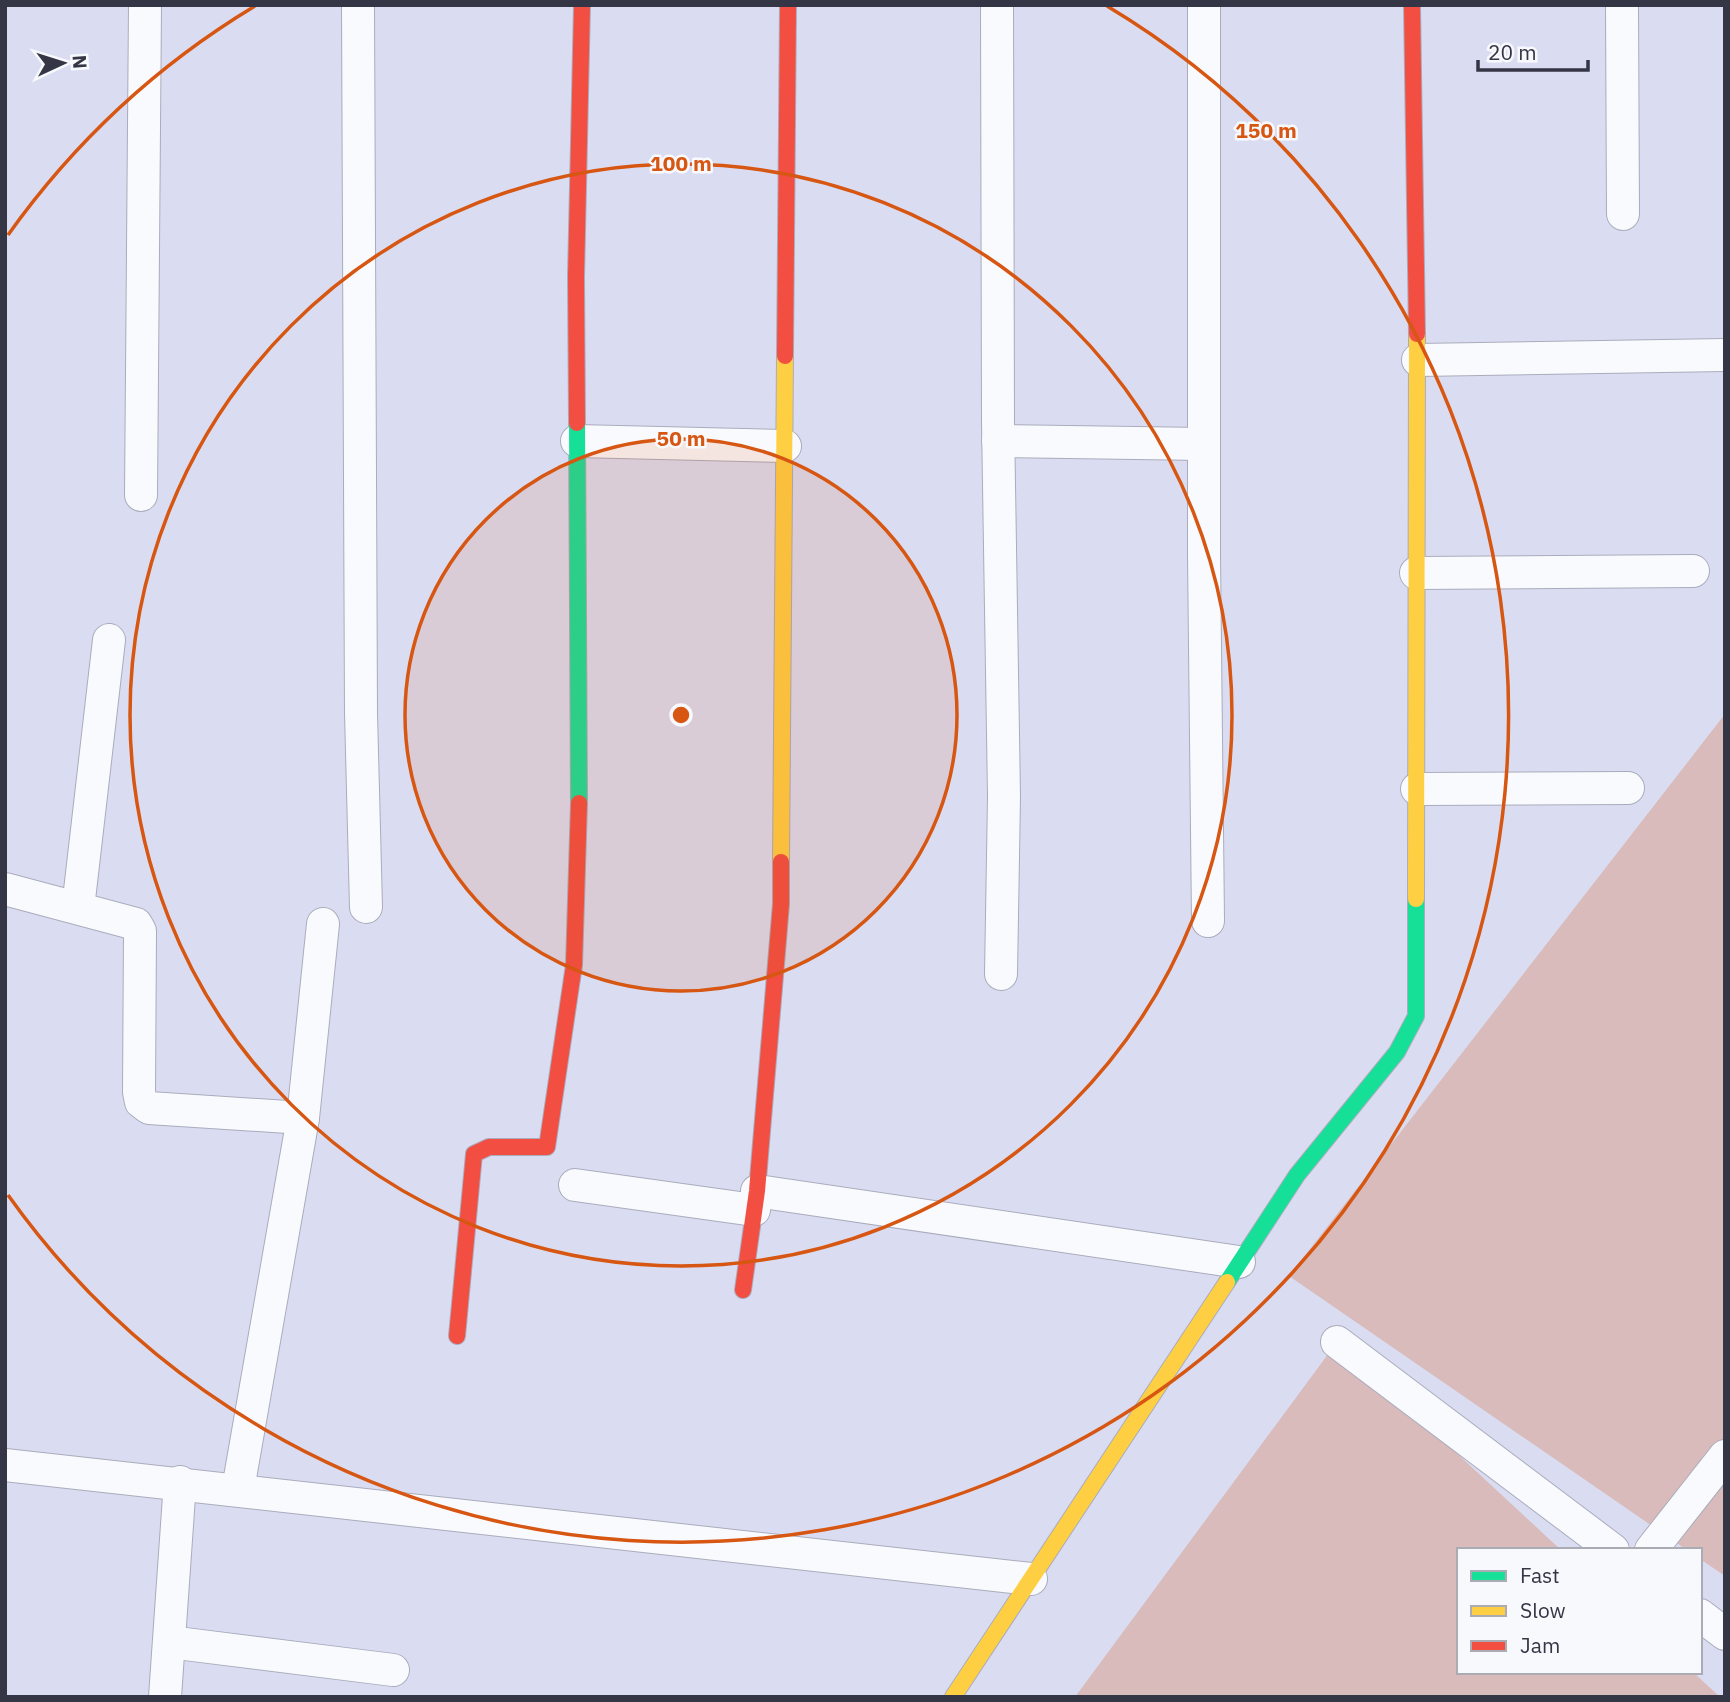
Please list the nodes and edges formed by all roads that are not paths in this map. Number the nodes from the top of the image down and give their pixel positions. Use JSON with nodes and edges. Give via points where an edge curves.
{"nodes":[{"id":1,"x":145,"y":5,"type":"edge"},
{"id":2,"x":358,"y":5,"type":"edge"},
{"id":3,"x":582,"y":5,"type":"edge"},
{"id":4,"x":788,"y":5,"type":"edge"},
{"id":5,"x":997,"y":5,"type":"edge"},
{"id":6,"x":1204,"y":5,"type":"edge"},
{"id":7,"x":1412,"y":5,"type":"edge"},
{"id":8,"x":1622,"y":5,"type":"edge"},
{"id":9,"x":1623,"y":214,"type":"dead end"},
{"id":10,"x":1725,"y":355,"type":"edge"},
{"id":11,"x":1418,"y":360,"type":"junction"},
{"id":12,"x":577,"y":440,"type":"junction"},
{"id":13,"x":998,"y":441,"type":"junction"},
{"id":14,"x":1204,"y":444,"type":"junction"},
{"id":15,"x":785,"y":446,"type":"junction"},
{"id":16,"x":141,"y":495,"type":"dead end"},
{"id":17,"x":1693,"y":571,"type":"dead end"},
{"id":18,"x":1416,"y":573,"type":"junction"},
{"id":19,"x":109,"y":640,"type":"dead end"},
{"id":20,"x":1628,"y":788,"type":"dead end"},
{"id":21,"x":1417,"y":789,"type":"junction"},
{"id":22,"x":5,"y":888,"type":"edge"},
{"id":23,"x":78,"y":908,"type":"junction"},
{"id":24,"x":366,"y":908,"type":"dead end"},
{"id":25,"x":1208,"y":921,"type":"dead end"},
{"id":26,"x":323,"y":924,"type":"dead end"},
{"id":27,"x":1001,"y":974,"type":"dead end"},
{"id":28,"x":303,"y":1118,"type":"junction"},
{"id":29,"x":575,"y":1185,"type":"dead end"},
{"id":30,"x":755,"y":1200,"type":"junction"},
{"id":31,"x":1239,"y":1262,"type":"junction"},
{"id":32,"x":743,"y":1290,"type":"dead end"},
{"id":33,"x":457,"y":1336,"type":"dead end"},
{"id":34,"x":1337,"y":1342,"type":"dead end"},
{"id":35,"x":1725,"y":1457,"type":"edge"},
{"id":36,"x":5,"y":1465,"type":"edge"},
{"id":37,"x":180,"y":1482,"type":"junction"},
{"id":38,"x":238,"y":1489,"type":"junction"},
{"id":39,"x":1610,"y":1548,"type":"edge"},
{"id":40,"x":1653,"y":1548,"type":"edge"},
{"id":41,"x":1031,"y":1578,"type":"junction"},
{"id":42,"x":1702,"y":1617,"type":"edge"},
{"id":43,"x":1725,"y":1634,"type":"edge"},
{"id":44,"x":169,"y":1642,"type":"junction"},
{"id":45,"x":393,"y":1670,"type":"dead end"},
{"id":46,"x":165,"y":1697,"type":"edge"},
{"id":47,"x":953,"y":1697,"type":"edge"}],
"edges":[{"from":1,"to":16,"type":"street"},
{"from":2,"to":24,"type":"street"},
{"from":3,"to":12,"type":"street"},
{"from":4,"to":15,"type":"street"},
{"from":5,"to":13,"type":"street"},
{"from":6,"to":14,"type":"street"},
{"from":7,"to":11,"type":"street"},
{"from":8,"to":9,"type":"street"},
{"from":10,"to":11,"type":"street"},
{"from":11,"to":18,"type":"street"},
{"from":12,"to":15,"type":"street"},
{"from":12,"to":33,"type":"street","via":[[579,850],[572,979],[547,1147],[489,1147],[474,1154]]},
{"from":13,"to":14,"type":"street"},
{"from":13,"to":27,"type":"street","via":[[1004,797]]},
{"from":14,"to":25,"type":"street"},
{"from":15,"to":30,"type":"street","via":[[781,904]]},
{"from":17,"to":18,"type":"street"},
{"from":18,"to":21,"type":"street"},
{"from":19,"to":23,"type":"street"},
{"from":20,"to":21,"type":"street"},
{"from":21,"to":31,"type":"street","via":[[1416,1016],[1397,1052],[1297,1175]]},
{"from":22,"to":23,"type":"street"},
{"from":23,"to":28,"type":"street","via":[[136,924],[140,930],[141,1101],[149,1108]]},
{"from":26,"to":28,"type":"street"},
{"from":28,"to":38,"type":"street"},
{"from":29,"to":30,"type":"street"},
{"from":30,"to":31,"type":"street"},
{"from":30,"to":32,"type":"street"},
{"from":31,"to":41,"type":"street"},
{"from":34,"to":39,"type":"street"},
{"from":35,"to":40,"type":"street"},
{"from":36,"to":37,"type":"street"},
{"from":37,"to":38,"type":"street"},
{"from":37,"to":44,"type":"street"},
{"from":38,"to":41,"type":"street"},
{"from":41,"to":47,"type":"street"},
{"from":42,"to":43,"type":"street"},
{"from":44,"to":45,"type":"street"},
{"from":44,"to":46,"type":"street"}]}
